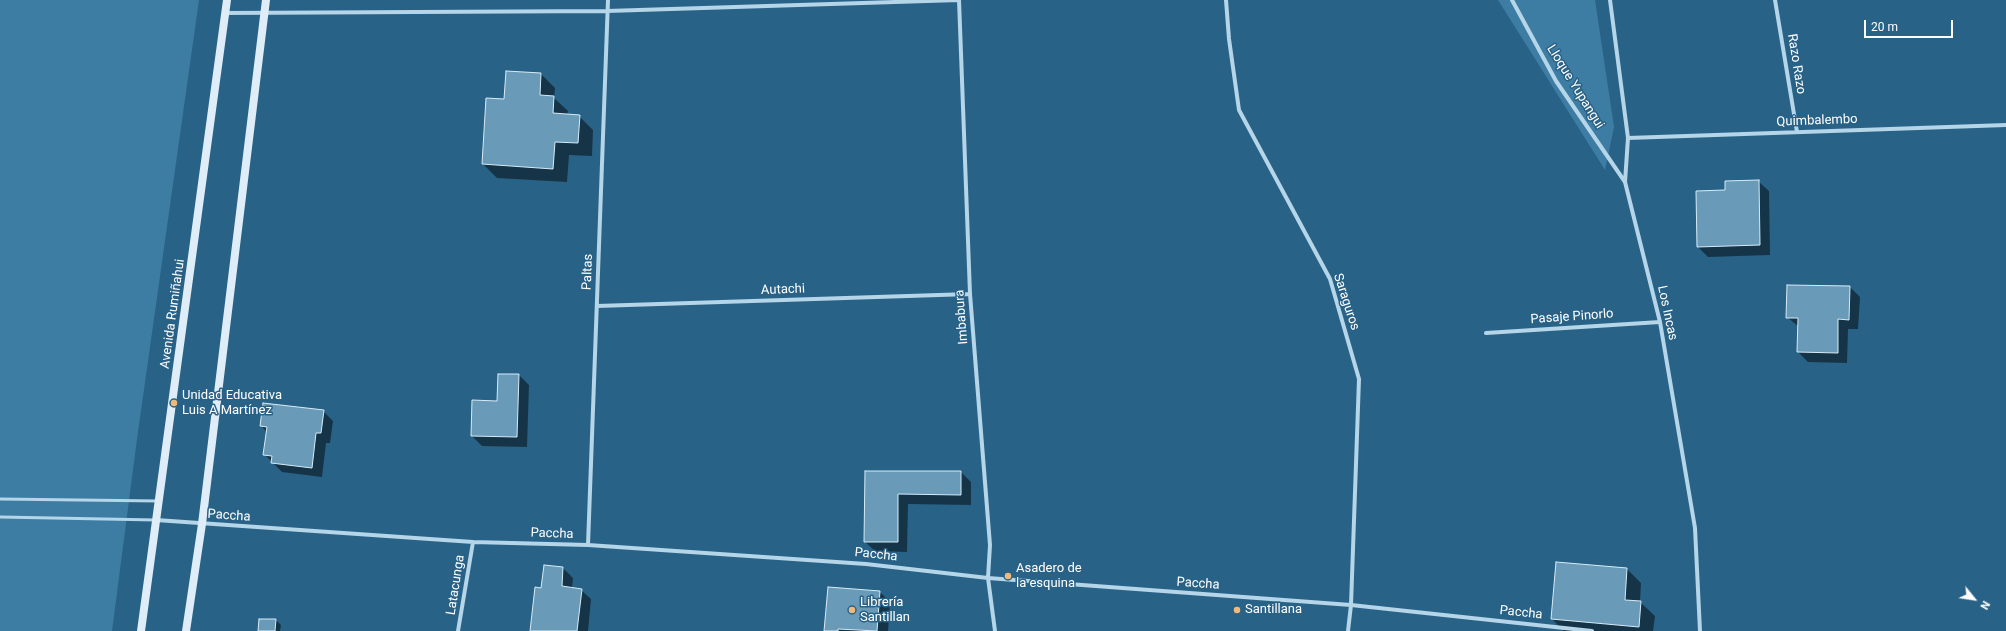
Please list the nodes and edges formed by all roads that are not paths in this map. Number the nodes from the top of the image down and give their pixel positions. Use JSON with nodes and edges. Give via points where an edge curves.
{"nodes":[{"id":1,"x":227,"y":0,"type":"edge"},
{"id":2,"x":266,"y":0,"type":"edge"},
{"id":3,"x":608,"y":0,"type":"edge"},
{"id":4,"x":959,"y":0,"type":"edge"},
{"id":5,"x":1226,"y":0,"type":"edge"},
{"id":6,"x":1512,"y":0,"type":"edge"},
{"id":7,"x":1610,"y":0,"type":"edge"},
{"id":8,"x":1775,"y":0,"type":"edge"},
{"id":9,"x":607,"y":12,"type":"junction"},
{"id":10,"x":264,"y":13,"type":"junction"},
{"id":11,"x":225,"y":14,"type":"junction"},
{"id":12,"x":2006,"y":125,"type":"edge"},
{"id":13,"x":1797,"y":132,"type":"junction"},
{"id":14,"x":1628,"y":138,"type":"junction"},
{"id":15,"x":1625,"y":182,"type":"junction"},
{"id":16,"x":970,"y":294,"type":"junction"},
{"id":17,"x":597,"y":306,"type":"junction"},
{"id":18,"x":1660,"y":322,"type":"junction"},
{"id":19,"x":1486,"y":333,"type":"dead end"},
{"id":20,"x":0,"y":499,"type":"edge"},
{"id":21,"x":158,"y":501,"type":"junction"},
{"id":22,"x":0,"y":517,"type":"edge"},
{"id":23,"x":156,"y":520,"type":"junction"},
{"id":24,"x":202,"y":524,"type":"junction"},
{"id":25,"x":473,"y":542,"type":"junction"},
{"id":26,"x":588,"y":545,"type":"junction"},
{"id":27,"x":988,"y":578,"type":"junction"},
{"id":28,"x":1351,"y":605,"type":"junction"},
{"id":29,"x":142,"y":631,"type":"edge"},
{"id":30,"x":186,"y":631,"type":"edge"},
{"id":31,"x":458,"y":631,"type":"edge"},
{"id":32,"x":995,"y":631,"type":"edge"},
{"id":33,"x":1348,"y":631,"type":"edge"},
{"id":34,"x":1592,"y":631,"type":"edge"},
{"id":35,"x":1700,"y":631,"type":"edge"}],
"edges":[{"from":1,"to":11,"type":"main road","name":"Avenida Rumiñahui"},
{"from":2,"to":10,"type":"main road"},
{"from":3,"to":9,"type":"street","name":"Paltas"},
{"from":4,"to":9,"type":"street"},
{"from":4,"to":16,"type":"street","name":"Imbabura"},
{"from":5,"to":28,"type":"street","name":"Saraguros","via":[[1239,110],[1330,279],[1359,379]]},
{"from":6,"to":15,"type":"street","name":"Lloque Yupangui","via":[[1556,81]]},
{"from":7,"to":14,"type":"street","name":"Los Incas"},
{"from":8,"to":13,"type":"street","name":"Razo Razo"},
{"from":9,"to":10,"type":"street"},
{"from":9,"to":17,"type":"street","name":"Paltas"},
{"from":10,"to":11,"type":"street"},
{"from":10,"to":24,"type":"main road"},
{"from":11,"to":21,"type":"main road","name":"Avenida Rumiñahui","via":[[175,395]]},
{"from":12,"to":13,"type":"street","name":"Quimbalembo"},
{"from":13,"to":14,"type":"street","name":"Quimbalembo"},
{"from":14,"to":15,"type":"street","name":"Los Incas"},
{"from":15,"to":18,"type":"street","name":"Los Incas"},
{"from":16,"to":17,"type":"street","name":"Autachi"},
{"from":16,"to":27,"type":"street","name":"Imbabura","via":[[990,545]]},
{"from":17,"to":26,"type":"street","name":"Paltas"},
{"from":18,"to":19,"type":"street","name":"Pasaje Pinorlo"},
{"from":18,"to":35,"type":"street","name":"Los Incas","via":[[1696,528]]},
{"from":20,"to":21,"type":"lane"},
{"from":21,"to":23,"type":"main road","name":"Avenida Rumiñahui"},
{"from":22,"to":23,"type":"lane"},
{"from":23,"to":24,"type":"street","name":"Paccha"},
{"from":23,"to":29,"type":"main road","name":"Avenida Rumiñahui"},
{"from":24,"to":25,"type":"street","name":"Paccha"},
{"from":24,"to":30,"type":"main road"},
{"from":25,"to":26,"type":"street","name":"Paccha"},
{"from":25,"to":31,"type":"street","name":"Latacunga"},
{"from":26,"to":27,"type":"street","name":"Paccha","via":[[866,564]]},
{"from":27,"to":28,"type":"street","name":"Paccha"},
{"from":27,"to":32,"type":"street","name":"Imbabura"},
{"from":28,"to":33,"type":"street","name":"Saraguros"},
{"from":28,"to":34,"type":"street","name":"Paccha"}]}
